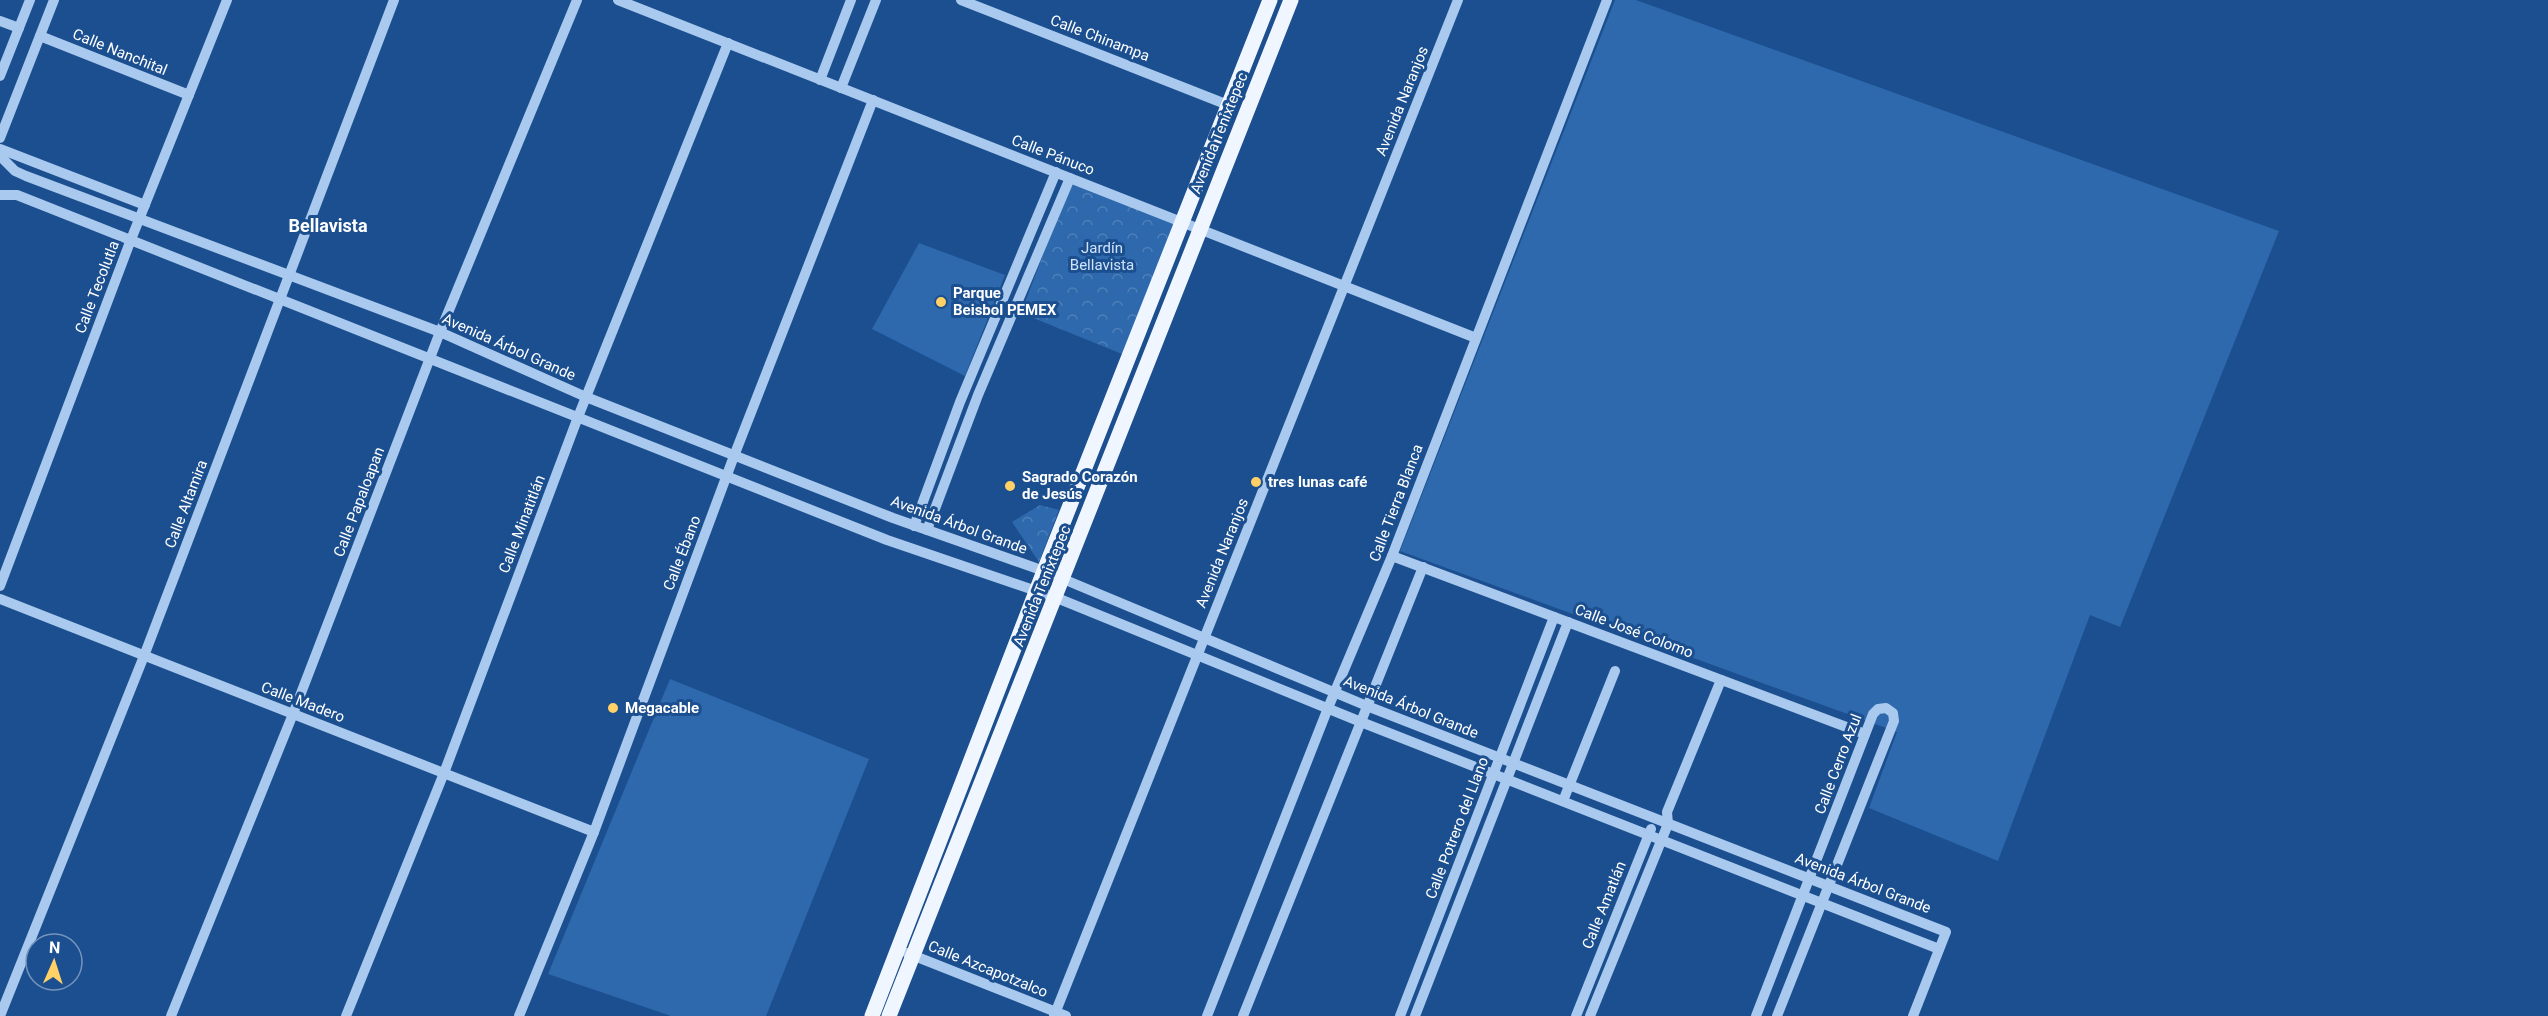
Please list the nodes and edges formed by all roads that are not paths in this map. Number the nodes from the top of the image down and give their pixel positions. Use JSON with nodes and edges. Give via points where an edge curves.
{"nodes":[{"id":1,"x":30,"y":0,"type":"edge"},
{"id":2,"x":54,"y":0,"type":"edge"},
{"id":3,"x":227,"y":0,"type":"edge"},
{"id":4,"x":394,"y":0,"type":"edge"},
{"id":5,"x":577,"y":0,"type":"edge"},
{"id":6,"x":618,"y":0,"type":"edge"},
{"id":7,"x":851,"y":0,"type":"edge"},
{"id":8,"x":876,"y":0,"type":"edge"},
{"id":9,"x":961,"y":0,"type":"edge"},
{"id":10,"x":1270,"y":0,"type":"edge"},
{"id":11,"x":1291,"y":0,"type":"edge"},
{"id":12,"x":1458,"y":0,"type":"edge"},
{"id":13,"x":1607,"y":0,"type":"edge"},
{"id":14,"x":0,"y":21,"type":"edge"},
{"id":15,"x":19,"y":28,"type":"junction"},
{"id":16,"x":40,"y":36,"type":"junction"},
{"id":17,"x":728,"y":43,"type":"junction"},
{"id":18,"x":0,"y":76,"type":"edge"},
{"id":19,"x":820,"y":80,"type":"junction"},
{"id":20,"x":841,"y":88,"type":"junction"},
{"id":21,"x":189,"y":95,"type":"junction"},
{"id":22,"x":873,"y":100,"type":"junction"},
{"id":23,"x":1228,"y":105,"type":"junction"},
{"id":24,"x":0,"y":138,"type":"edge"},
{"id":25,"x":0,"y":149,"type":"edge"},
{"id":26,"x":0,"y":156,"type":"edge"},
{"id":27,"x":1056,"y":172,"type":"junction"},
{"id":28,"x":1070,"y":178,"type":"junction"},
{"id":29,"x":0,"y":195,"type":"edge"},
{"id":30,"x":145,"y":205,"type":"junction"},
{"id":31,"x":139,"y":219,"type":"junction"},
{"id":32,"x":1182,"y":222,"type":"junction"},
{"id":33,"x":1201,"y":229,"type":"junction"},
{"id":34,"x":130,"y":242,"type":"junction"},
{"id":35,"x":289,"y":275,"type":"junction"},
{"id":36,"x":1344,"y":286,"type":"junction"},
{"id":37,"x":279,"y":301,"type":"junction"},
{"id":38,"x":440,"y":333,"type":"junction"},
{"id":39,"x":1476,"y":338,"type":"junction"},
{"id":40,"x":430,"y":358,"type":"junction"},
{"id":41,"x":586,"y":397,"type":"junction"},
{"id":42,"x":578,"y":417,"type":"junction"},
{"id":43,"x":734,"y":456,"type":"junction"},
{"id":44,"x":727,"y":476,"type":"junction"},
{"id":45,"x":914,"y":526,"type":"junction"},
{"id":46,"x":927,"y":530,"type":"junction"},
{"id":47,"x":1392,"y":556,"type":"junction"},
{"id":48,"x":1423,"y":567,"type":"junction"},
{"id":49,"x":1044,"y":572,"type":"junction"},
{"id":50,"x":1064,"y":579,"type":"junction"},
{"id":51,"x":0,"y":586,"type":"edge"},
{"id":52,"x":1036,"y":591,"type":"junction"},
{"id":53,"x":1057,"y":598,"type":"junction"},
{"id":54,"x":0,"y":599,"type":"edge"},
{"id":55,"x":1554,"y":617,"type":"junction"},
{"id":56,"x":1568,"y":622,"type":"junction"},
{"id":57,"x":1204,"y":639,"type":"junction"},
{"id":58,"x":1198,"y":655,"type":"junction"},
{"id":59,"x":144,"y":656,"type":"junction"},
{"id":60,"x":1615,"y":671,"type":"dead end"},
{"id":61,"x":1721,"y":680,"type":"junction"},
{"id":62,"x":1526,"y":690,"type":"junction"},
{"id":63,"x":1335,"y":693,"type":"junction"},
{"id":64,"x":1540,"y":695,"type":"junction"},
{"id":65,"x":1367,"y":706,"type":"junction"},
{"id":66,"x":1328,"y":708,"type":"junction"},
{"id":67,"x":293,"y":714,"type":"junction"},
{"id":68,"x":1361,"y":722,"type":"junction"},
{"id":69,"x":1865,"y":734,"type":"junction"},
{"id":70,"x":1500,"y":758,"type":"junction"},
{"id":71,"x":1514,"y":763,"type":"junction"},
{"id":72,"x":969,"y":766,"type":"junction"},
{"id":73,"x":987,"y":772,"type":"junction"},
{"id":74,"x":444,"y":773,"type":"junction"},
{"id":75,"x":1494,"y":774,"type":"junction"},
{"id":76,"x":1507,"y":779,"type":"junction"},
{"id":77,"x":1570,"y":785,"type":"junction"},
{"id":78,"x":1563,"y":801,"type":"junction"},
{"id":79,"x":1667,"y":812,"type":"junction"},
{"id":80,"x":1835,"y":813,"type":"junction"},
{"id":81,"x":1656,"y":819,"type":"junction"},
{"id":82,"x":1854,"y":820,"type":"junction"},
{"id":83,"x":1668,"y":824,"type":"junction"},
{"id":84,"x":594,"y":832,"type":"junction"},
{"id":85,"x":1648,"y":834,"type":"junction"},
{"id":86,"x":1825,"y":838,"type":"junction"},
{"id":87,"x":1661,"y":840,"type":"junction"},
{"id":88,"x":1845,"y":845,"type":"junction"},
{"id":89,"x":1809,"y":878,"type":"junction"},
{"id":90,"x":1828,"y":886,"type":"junction"},
{"id":91,"x":1803,"y":895,"type":"junction"},
{"id":92,"x":1822,"y":903,"type":"junction"},
{"id":93,"x":898,"y":949,"type":"junction"},
{"id":94,"x":1939,"y":949,"type":"junction"},
{"id":95,"x":914,"y":955,"type":"junction"},
{"id":96,"x":1059,"y":1015,"type":"edge"},
{"id":97,"x":0,"y":1016,"type":"edge"},
{"id":98,"x":171,"y":1016,"type":"edge"},
{"id":99,"x":346,"y":1016,"type":"edge"},
{"id":100,"x":519,"y":1016,"type":"edge"},
{"id":101,"x":872,"y":1016,"type":"edge"},
{"id":102,"x":890,"y":1016,"type":"edge"},
{"id":103,"x":1207,"y":1016,"type":"edge"},
{"id":104,"x":1243,"y":1016,"type":"edge"},
{"id":105,"x":1400,"y":1016,"type":"edge"},
{"id":106,"x":1415,"y":1016,"type":"edge"},
{"id":107,"x":1576,"y":1016,"type":"edge"},
{"id":108,"x":1590,"y":1016,"type":"edge"},
{"id":109,"x":1756,"y":1016,"type":"edge"},
{"id":110,"x":1777,"y":1016,"type":"edge"},
{"id":111,"x":1913,"y":1016,"type":"edge"}],
"edges":[{"from":1,"to":15,"type":"street"},
{"from":2,"to":16,"type":"street"},
{"from":3,"to":21,"type":"street","name":"Calle Tecolutla"},
{"from":4,"to":35,"type":"street","name":"Calle Altamira"},
{"from":5,"to":38,"type":"street","name":"Calle Papaloapan"},
{"from":6,"to":17,"type":"street","name":"Calle Pánuco"},
{"from":7,"to":19,"type":"street"},
{"from":8,"to":20,"type":"street"},
{"from":9,"to":23,"type":"street","name":"Calle Chinampa"},
{"from":10,"to":23,"type":"main road","name":"Avenida Tenixtepec"},
{"from":11,"to":33,"type":"main road","name":"Avenida Tenixtepec"},
{"from":12,"to":36,"type":"street","name":"Avenida Naranjos"},
{"from":13,"to":39,"type":"street","name":"Calle Tierra Blanca"},
{"from":14,"to":15,"type":"street"},
{"from":15,"to":18,"type":"street"},
{"from":16,"to":21,"type":"street","name":"Calle Nanchital"},
{"from":16,"to":24,"type":"street"},
{"from":17,"to":19,"type":"street","name":"Calle Pánuco"},
{"from":17,"to":41,"type":"street","name":"Calle Minatitlán"},
{"from":19,"to":20,"type":"street","name":"Calle Pánuco"},
{"from":20,"to":22,"type":"street","name":"Calle Pánuco"},
{"from":21,"to":30,"type":"street","name":"Calle Tecolutla"},
{"from":22,"to":27,"type":"street","name":"Calle Pánuco"},
{"from":22,"to":43,"type":"street","name":"Calle Ébano"},
{"from":23,"to":32,"type":"main road","name":"Avenida Tenixtepec"},
{"from":25,"to":30,"type":"street"},
{"from":26,"to":31,"type":"street","name":"Avenida Árbol Grande","via":[[26,176]]},
{"from":27,"to":28,"type":"street","name":"Calle Pánuco"},
{"from":27,"to":45,"type":"street","via":[[960,402]]},
{"from":28,"to":32,"type":"street","name":"Calle Pánuco"},
{"from":28,"to":46,"type":"street","via":[[978,395]]},
{"from":29,"to":34,"type":"street","name":"Avenida Árbol Grande","via":[[17,195]]},
{"from":30,"to":31,"type":"street","name":"Calle Tecolutla"},
{"from":31,"to":34,"type":"street","name":"Calle Tecolutla"},
{"from":31,"to":35,"type":"street","name":"Avenida Árbol Grande"},
{"from":32,"to":33,"type":"street","name":"Calle Pánuco"},
{"from":32,"to":49,"type":"main road","name":"Avenida Tenixtepec"},
{"from":33,"to":36,"type":"street","name":"Calle Pánuco"},
{"from":33,"to":50,"type":"main road","name":"Avenida Tenixtepec"},
{"from":34,"to":37,"type":"street","name":"Avenida Árbol Grande"},
{"from":34,"to":51,"type":"street","name":"Calle Tecolutla"},
{"from":35,"to":37,"type":"street","name":"Calle Altamira"},
{"from":35,"to":38,"type":"street","name":"Avenida Árbol Grande"},
{"from":36,"to":39,"type":"street","name":"Calle Pánuco"},
{"from":36,"to":57,"type":"street","name":"Avenida Naranjos"},
{"from":37,"to":40,"type":"street","name":"Avenida Árbol Grande"},
{"from":37,"to":59,"type":"street","name":"Calle Altamira"},
{"from":38,"to":40,"type":"street","name":"Calle Papaloapan"},
{"from":38,"to":41,"type":"street","name":"Avenida Árbol Grande"},
{"from":39,"to":47,"type":"street","name":"Calle Tierra Blanca"},
{"from":40,"to":42,"type":"street","name":"Avenida Árbol Grande"},
{"from":40,"to":67,"type":"street","name":"Calle Papaloapan"},
{"from":41,"to":42,"type":"street","name":"Calle Minatitlán"},
{"from":41,"to":43,"type":"street","name":"Avenida Árbol Grande"},
{"from":42,"to":44,"type":"street","name":"Avenida Árbol Grande"},
{"from":42,"to":74,"type":"street","name":"Calle Minatitlán"},
{"from":43,"to":44,"type":"street","name":"Calle Ébano"},
{"from":43,"to":45,"type":"street","name":"Avenida Árbol Grande"},
{"from":44,"to":52,"type":"street","name":"Avenida Árbol Grande","via":[[887,540]]},
{"from":44,"to":84,"type":"street","name":"Calle Ébano"},
{"from":45,"to":46,"type":"street","name":"Avenida Árbol Grande"},
{"from":46,"to":49,"type":"street","name":"Avenida Árbol Grande"},
{"from":47,"to":48,"type":"street","name":"Calle José Colomo"},
{"from":47,"to":63,"type":"street","name":"Calle Tierra Blanca"},
{"from":48,"to":55,"type":"street","name":"Calle José Colomo"},
{"from":48,"to":65,"type":"street"},
{"from":49,"to":50,"type":"street","name":"Avenida Árbol Grande"},
{"from":49,"to":52,"type":"main road","name":"Avenida Tenixtepec"},
{"from":50,"to":53,"type":"main road","name":"Avenida Tenixtepec"},
{"from":50,"to":57,"type":"street","name":"Avenida Árbol Grande"},
{"from":52,"to":53,"type":"street","name":"Avenida Árbol Grande"},
{"from":52,"to":72,"type":"main road","name":"Avenida Tenixtepec"},
{"from":53,"to":58,"type":"street","name":"Avenida Árbol Grande"},
{"from":53,"to":73,"type":"main road","name":"Avenida Tenixtepec"},
{"from":54,"to":59,"type":"street","name":"Calle Madero"},
{"from":55,"to":56,"type":"street","name":"Calle José Colomo"},
{"from":55,"to":62,"type":"street","name":"Calle Potrero del Llano"},
{"from":56,"to":61,"type":"street","name":"Calle José Colomo"},
{"from":56,"to":64,"type":"street","name":"Calle Potrero del Llano"},
{"from":57,"to":58,"type":"street","name":"Avenida Naranjos"},
{"from":57,"to":63,"type":"street","name":"Avenida Árbol Grande"},
{"from":58,"to":66,"type":"street","name":"Avenida Árbol Grande"},
{"from":58,"to":96,"type":"street","name":"Avenida Naranjos"},
{"from":59,"to":67,"type":"street","name":"Calle Madero"},
{"from":59,"to":97,"type":"street","name":"Calle Altamira"},
{"from":60,"to":77,"type":"street"},
{"from":61,"to":69,"type":"street","name":"Calle José Colomo"},
{"from":61,"to":79,"type":"street","name":"Calle Amatlán"},
{"from":62,"to":64,"type":"street"},
{"from":62,"to":70,"type":"street","name":"Calle Potrero del Llano"},
{"from":63,"to":65,"type":"street","name":"Avenida Árbol Grande"},
{"from":63,"to":66,"type":"street","name":"Calle Tierra Blanca"},
{"from":64,"to":71,"type":"street","name":"Calle Potrero del Llano"},
{"from":65,"to":68,"type":"street"},
{"from":65,"to":70,"type":"street","name":"Avenida Árbol Grande"},
{"from":66,"to":68,"type":"street","name":"Avenida Árbol Grande"},
{"from":66,"to":103,"type":"street","name":"Calle Tierra Blanca"},
{"from":67,"to":74,"type":"street","name":"Calle Madero"},
{"from":67,"to":98,"type":"street","name":"Calle Papaloapan"},
{"from":68,"to":75,"type":"street","name":"Avenida Árbol Grande"},
{"from":68,"to":104,"type":"street"},
{"from":69,"to":80,"type":"street","name":"Calle Cerro Azul"},
{"from":69,"to":82,"type":"street","name":"Calle Cerro Azul","via":[[1878,709],[1887,708],[1893,713],[1894,721]]},
{"from":70,"to":71,"type":"street","name":"Avenida Árbol Grande"},
{"from":70,"to":75,"type":"street","name":"Calle Potrero del Llano"},
{"from":71,"to":76,"type":"street","name":"Calle Potrero del Llano"},
{"from":71,"to":77,"type":"street","name":"Avenida Árbol Grande"},
{"from":72,"to":73,"type":"main road"},
{"from":72,"to":93,"type":"main road","name":"Avenida Tenixtepec"},
{"from":73,"to":95,"type":"main road","name":"Avenida Tenixtepec"},
{"from":74,"to":84,"type":"street","name":"Calle Madero"},
{"from":74,"to":99,"type":"street","name":"Calle Minatitlán"},
{"from":75,"to":76,"type":"street","name":"Avenida Árbol Grande"},
{"from":75,"to":105,"type":"street","name":"Calle Potrero del Llano"},
{"from":76,"to":78,"type":"street","name":"Avenida Árbol Grande"},
{"from":76,"to":106,"type":"street","name":"Calle Potrero del Llano"},
{"from":77,"to":78,"type":"street"},
{"from":77,"to":81,"type":"street","name":"Avenida Árbol Grande"},
{"from":78,"to":85,"type":"street","name":"Avenida Árbol Grande"},
{"from":79,"to":81,"type":"street","name":"Calle Amatlán"},
{"from":79,"to":83,"type":"street","name":"Calle Amatlán"},
{"from":80,"to":82,"type":"street"},
{"from":80,"to":86,"type":"street","name":"Calle Cerro Azul"},
{"from":81,"to":83,"type":"street","name":"Avenida Árbol Grande"},
{"from":81,"to":85,"type":"street","name":"Calle Amatlán"},
{"from":82,"to":88,"type":"street","name":"Calle Cerro Azul"},
{"from":83,"to":87,"type":"street","name":"Calle Amatlán"},
{"from":83,"to":89,"type":"street","name":"Avenida Árbol Grande"},
{"from":84,"to":100,"type":"street","name":"Calle Ébano"},
{"from":85,"to":87,"type":"street","name":"Avenida Árbol Grande"},
{"from":85,"to":107,"type":"street","name":"Calle Amatlán"},
{"from":86,"to":88,"type":"street"},
{"from":86,"to":89,"type":"street","name":"Calle Cerro Azul"},
{"from":87,"to":91,"type":"street","name":"Avenida Árbol Grande"},
{"from":87,"to":108,"type":"street","name":"Calle Amatlán"},
{"from":88,"to":90,"type":"street","name":"Calle Cerro Azul"},
{"from":89,"to":90,"type":"street","name":"Avenida Árbol Grande"},
{"from":89,"to":91,"type":"street","name":"Calle Cerro Azul"},
{"from":90,"to":92,"type":"street","name":"Calle Cerro Azul"},
{"from":90,"to":94,"type":"street","name":"Avenida Árbol Grande","via":[[1946,932]]},
{"from":91,"to":92,"type":"street","name":"Avenida Árbol Grande"},
{"from":91,"to":109,"type":"street","name":"Calle Cerro Azul"},
{"from":92,"to":94,"type":"street","name":"Avenida Árbol Grande"},
{"from":92,"to":110,"type":"street","name":"Calle Cerro Azul"},
{"from":93,"to":95,"type":"street","name":"Calle Azcapotzalco"},
{"from":93,"to":101,"type":"main road","name":"Avenida Tenixtepec"},
{"from":94,"to":111,"type":"street"},
{"from":95,"to":96,"type":"street","name":"Calle Azcapotzalco"},
{"from":95,"to":102,"type":"main road","name":"Avenida Tenixtepec"}]}
